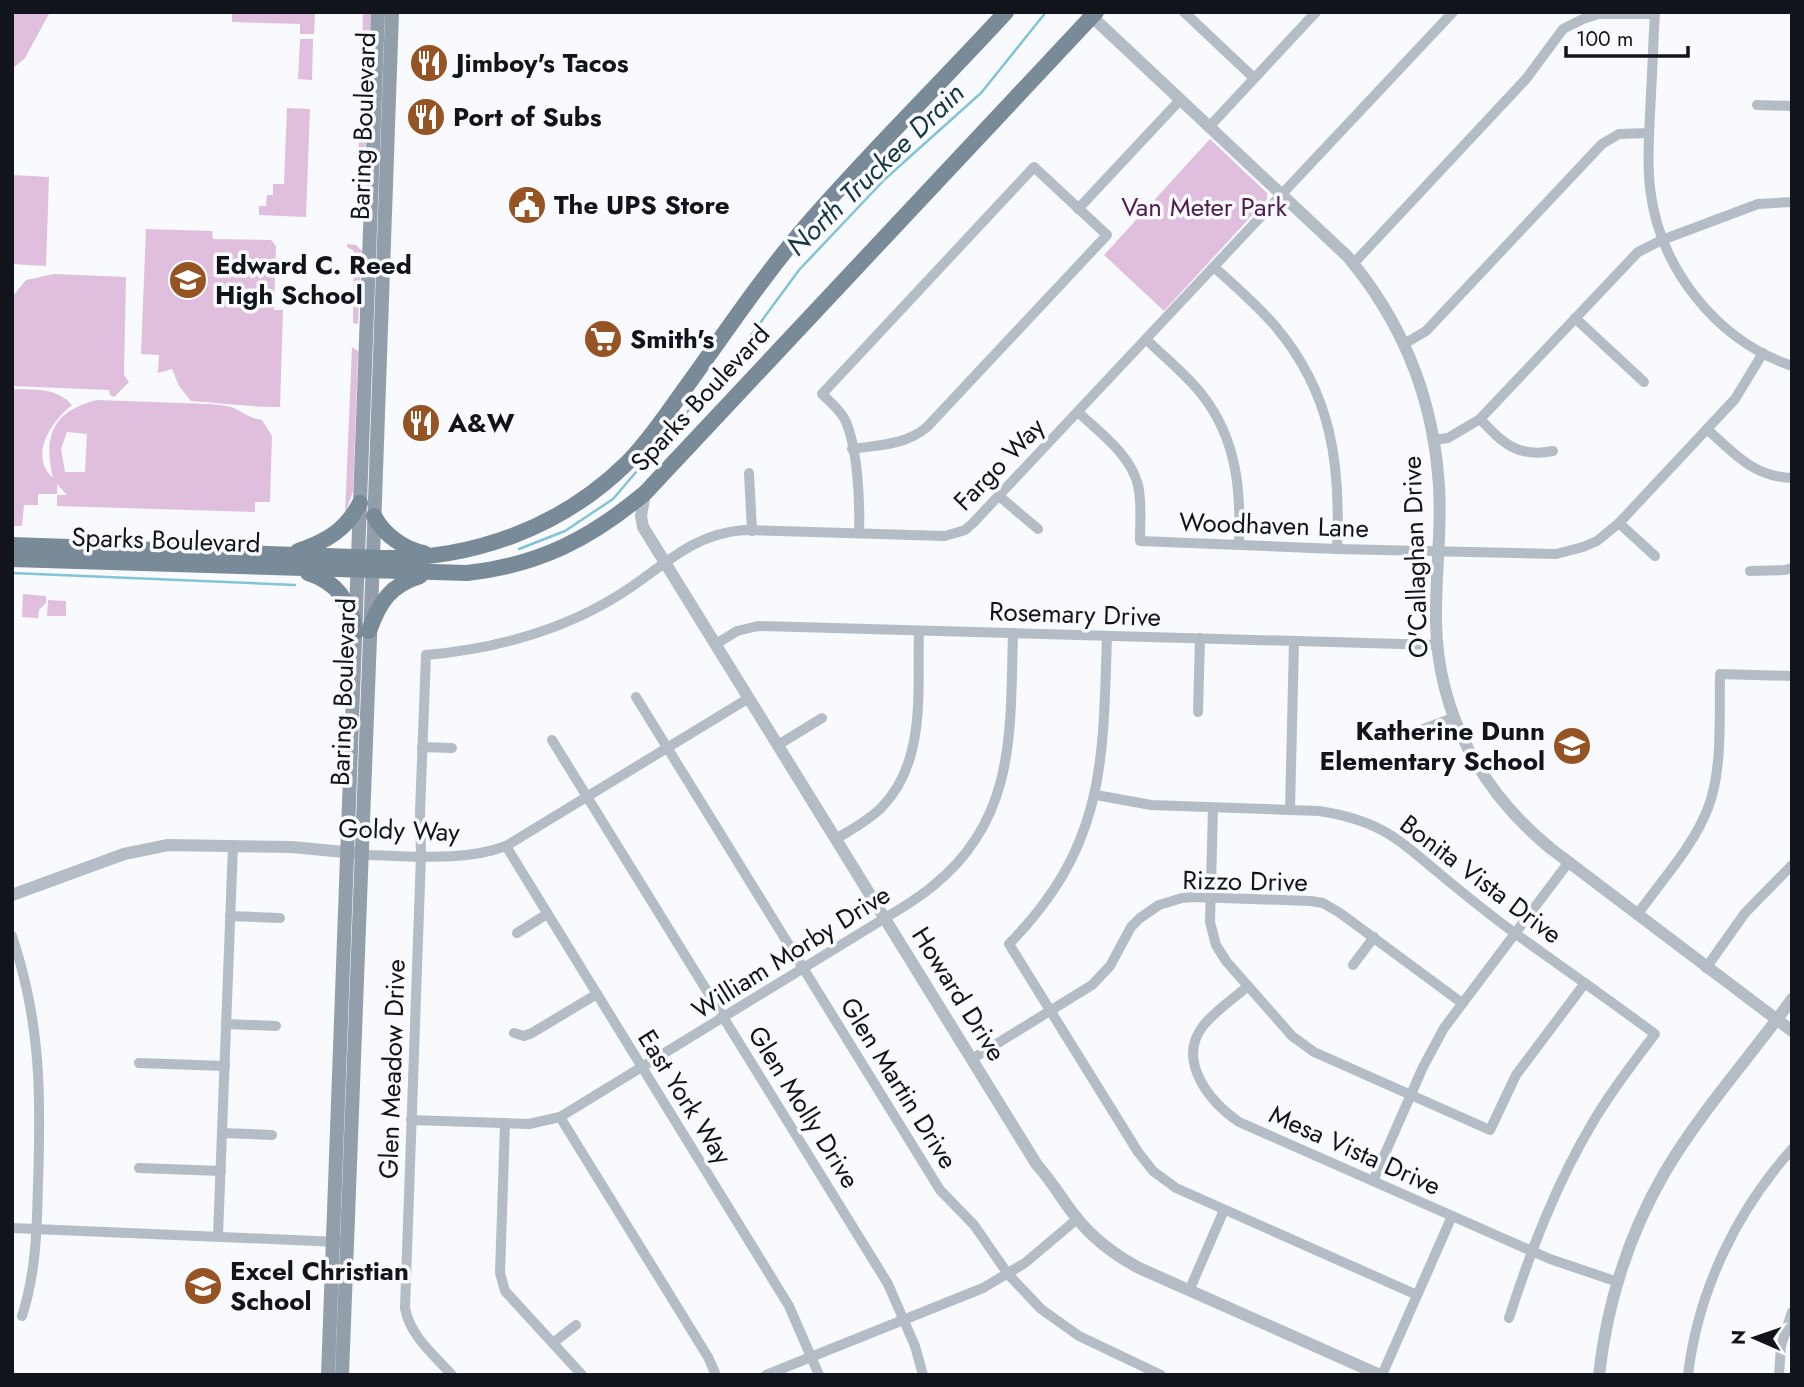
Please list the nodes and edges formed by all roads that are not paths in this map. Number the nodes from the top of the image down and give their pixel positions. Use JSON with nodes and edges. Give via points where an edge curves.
{"nodes":[{"id":1,"x":377,"y":12,"type":"edge"},
{"id":2,"x":392,"y":12,"type":"edge"},
{"id":3,"x":1006,"y":12,"type":"edge"},
{"id":4,"x":1184,"y":12,"type":"edge"},
{"id":5,"x":1316,"y":12,"type":"edge"},
{"id":6,"x":1452,"y":12,"type":"edge"},
{"id":7,"x":1654,"y":13,"type":"edge"},
{"id":8,"x":1091,"y":14,"type":"edge"},
{"id":9,"x":1254,"y":78,"type":"junction"},
{"id":10,"x":1180,"y":100,"type":"junction"},
{"id":11,"x":1757,"y":105,"type":"dead end"},
{"id":12,"x":1792,"y":106,"type":"edge"},
{"id":13,"x":1209,"y":127,"type":"junction"},
{"id":14,"x":1650,"y":133,"type":"junction"},
{"id":15,"x":1282,"y":196,"type":"junction"},
{"id":16,"x":1792,"y":202,"type":"edge"},
{"id":17,"x":1078,"y":209,"type":"junction"},
{"id":18,"x":1662,"y":240,"type":"junction"},
{"id":19,"x":1353,"y":264,"type":"junction"},
{"id":20,"x":1214,"y":267,"type":"junction"},
{"id":21,"x":1575,"y":318,"type":"junction"},
{"id":22,"x":1146,"y":339,"type":"junction"},
{"id":23,"x":1404,"y":344,"type":"junction"},
{"id":24,"x":1763,"y":354,"type":"junction"},
{"id":25,"x":1792,"y":366,"type":"edge"},
{"id":26,"x":1644,"y":382,"type":"dead end"},
{"id":27,"x":1078,"y":412,"type":"junction"},
{"id":28,"x":1480,"y":419,"type":"junction"},
{"id":29,"x":1707,"y":429,"type":"junction"},
{"id":30,"x":1434,"y":440,"type":"junction"},
{"id":31,"x":852,"y":449,"type":"junction"},
{"id":32,"x":1553,"y":451,"type":"dead end"},
{"id":33,"x":749,"y":474,"type":"dead end"},
{"id":34,"x":1792,"y":478,"type":"edge"},
{"id":35,"x":645,"y":493,"type":"junction"},
{"id":36,"x":999,"y":496,"type":"junction"},
{"id":37,"x":360,"y":503,"type":"junction"},
{"id":38,"x":374,"y":516,"type":"junction"},
{"id":39,"x":1619,"y":523,"type":"junction"},
{"id":40,"x":1038,"y":529,"type":"dead end"},
{"id":41,"x":752,"y":530,"type":"junction"},
{"id":42,"x":859,"y":533,"type":"junction"},
{"id":43,"x":1239,"y":544,"type":"junction"},
{"id":44,"x":12,"y":545,"type":"edge"},
{"id":45,"x":1337,"y":549,"type":"junction"},
{"id":46,"x":1438,"y":552,"type":"junction"},
{"id":47,"x":289,"y":554,"type":"junction"},
{"id":48,"x":437,"y":555,"type":"junction"},
{"id":49,"x":1655,"y":556,"type":"dead end"},
{"id":50,"x":12,"y":559,"type":"edge"},
{"id":51,"x":666,"y":562,"type":"junction"},
{"id":52,"x":366,"y":565,"type":"junction"},
{"id":53,"x":1792,"y":568,"type":"edge"},
{"id":54,"x":299,"y":570,"type":"junction"},
{"id":55,"x":1750,"y":571,"type":"dead end"},
{"id":56,"x":429,"y":573,"type":"junction"},
{"id":57,"x":919,"y":631,"type":"junction"},
{"id":58,"x":363,"y":632,"type":"junction"},
{"id":59,"x":1013,"y":633,"type":"junction"},
{"id":60,"x":1107,"y":636,"type":"junction"},
{"id":61,"x":1200,"y":638,"type":"junction"},
{"id":62,"x":1294,"y":641,"type":"junction"},
{"id":63,"x":716,"y":644,"type":"junction"},
{"id":64,"x":1437,"y":645,"type":"junction"},
{"id":65,"x":426,"y":655,"type":"joint"},
{"id":66,"x":1792,"y":676,"type":"edge"},
{"id":67,"x":636,"y":697,"type":"dead end"},
{"id":68,"x":749,"y":698,"type":"junction"},
{"id":69,"x":1198,"y":712,"type":"dead end"},
{"id":70,"x":822,"y":718,"type":"dead end"},
{"id":71,"x":1453,"y":718,"type":"junction"},
{"id":72,"x":1388,"y":734,"type":"dead end"},
{"id":73,"x":552,"y":740,"type":"dead end"},
{"id":74,"x":778,"y":745,"type":"junction"},
{"id":75,"x":422,"y":747,"type":"junction"},
{"id":76,"x":452,"y":748,"type":"dead end"},
{"id":77,"x":668,"y":748,"type":"junction"},
{"id":78,"x":1096,"y":795,"type":"junction"},
{"id":79,"x":588,"y":797,"type":"junction"},
{"id":80,"x":1213,"y":808,"type":"junction"},
{"id":81,"x":1290,"y":810,"type":"junction"},
{"id":82,"x":836,"y":839,"type":"junction"},
{"id":83,"x":233,"y":845,"type":"junction"},
{"id":84,"x":506,"y":846,"type":"junction"},
{"id":85,"x":354,"y":853,"type":"junction"},
{"id":86,"x":421,"y":855,"type":"junction"},
{"id":87,"x":1568,"y":863,"type":"junction"},
{"id":88,"x":1792,"y":865,"type":"edge"},
{"id":89,"x":12,"y":895,"type":"edge"},
{"id":90,"x":1210,"y":898,"type":"junction"},
{"id":91,"x":547,"y":914,"type":"junction"},
{"id":92,"x":1637,"y":915,"type":"junction"},
{"id":93,"x":230,"y":916,"type":"junction"},
{"id":94,"x":280,"y":918,"type":"dead end"},
{"id":95,"x":885,"y":918,"type":"junction"},
{"id":96,"x":517,"y":933,"type":"dead end"},
{"id":97,"x":1515,"y":933,"type":"junction"},
{"id":98,"x":12,"y":936,"type":"edge"},
{"id":99,"x":1374,"y":937,"type":"junction"},
{"id":100,"x":1353,"y":965,"type":"dead end"},
{"id":101,"x":1706,"y":968,"type":"junction"},
{"id":102,"x":804,"y":969,"type":"junction"},
{"id":103,"x":1585,"y":983,"type":"junction"},
{"id":104,"x":1248,"y":986,"type":"junction"},
{"id":105,"x":597,"y":994,"type":"junction"},
{"id":106,"x":1792,"y":999,"type":"edge"},
{"id":107,"x":1462,"y":1003,"type":"junction"},
{"id":108,"x":1051,"y":1011,"type":"junction"},
{"id":109,"x":724,"y":1018,"type":"junction"},
{"id":110,"x":1776,"y":1020,"type":"junction"},
{"id":111,"x":226,"y":1024,"type":"junction"},
{"id":112,"x":276,"y":1026,"type":"dead end"},
{"id":113,"x":1792,"y":1031,"type":"edge"},
{"id":114,"x":514,"y":1033,"type":"dead end"},
{"id":115,"x":972,"y":1059,"type":"junction"},
{"id":116,"x":139,"y":1063,"type":"dead end"},
{"id":117,"x":225,"y":1066,"type":"junction"},
{"id":118,"x":642,"y":1068,"type":"junction"},
{"id":119,"x":1410,"y":1095,"type":"junction"},
{"id":120,"x":560,"y":1117,"type":"junction"},
{"id":121,"x":411,"y":1120,"type":"junction"},
{"id":122,"x":505,"y":1124,"type":"junction"},
{"id":123,"x":222,"y":1133,"type":"junction"},
{"id":124,"x":272,"y":1135,"type":"dead end"},
{"id":125,"x":1792,"y":1149,"type":"edge"},
{"id":126,"x":139,"y":1168,"type":"dead end"},
{"id":127,"x":221,"y":1171,"type":"junction"},
{"id":128,"x":1373,"y":1181,"type":"junction"},
{"id":129,"x":1224,"y":1210,"type":"junction"},
{"id":130,"x":1452,"y":1216,"type":"junction"},
{"id":131,"x":1077,"y":1219,"type":"junction"},
{"id":132,"x":12,"y":1228,"type":"edge"},
{"id":133,"x":37,"y":1229,"type":"junction"},
{"id":134,"x":218,"y":1236,"type":"junction"},
{"id":135,"x":340,"y":1242,"type":"junction"},
{"id":136,"x":1531,"y":1250,"type":"junction"},
{"id":137,"x":1008,"y":1274,"type":"junction"},
{"id":138,"x":1618,"y":1282,"type":"junction"},
{"id":139,"x":1189,"y":1290,"type":"junction"},
{"id":140,"x":1417,"y":1294,"type":"junction"},
{"id":141,"x":1792,"y":1312,"type":"edge"},
{"id":142,"x":22,"y":1316,"type":"dead end"},
{"id":143,"x":1509,"y":1318,"type":"dead end"},
{"id":144,"x":904,"y":1320,"type":"junction"},
{"id":145,"x":576,"y":1325,"type":"dead end"},
{"id":146,"x":553,"y":1343,"type":"junction"},
{"id":147,"x":812,"y":1357,"type":"junction"},
{"id":148,"x":1146,"y":1372,"type":"edge"},
{"id":149,"x":328,"y":1375,"type":"edge"},
{"id":150,"x":342,"y":1375,"type":"edge"},
{"id":151,"x":452,"y":1375,"type":"edge"},
{"id":152,"x":582,"y":1375,"type":"edge"},
{"id":153,"x":716,"y":1375,"type":"edge"},
{"id":154,"x":766,"y":1375,"type":"edge"},
{"id":155,"x":819,"y":1375,"type":"edge"},
{"id":156,"x":923,"y":1375,"type":"edge"},
{"id":157,"x":1161,"y":1375,"type":"edge"},
{"id":158,"x":1381,"y":1375,"type":"edge"},
{"id":159,"x":1599,"y":1375,"type":"edge"},
{"id":160,"x":1688,"y":1375,"type":"edge"},
{"id":161,"x":1779,"y":1375,"type":"edge"}],
"edges":[{"from":1,"to":37,"type":"main road","name":"Baring Boulevard"},
{"from":2,"to":38,"type":"main road","name":"Baring Boulevard"},
{"from":3,"to":48,"type":"main road","name":"Sparks Boulevard","via":[[806,226],[628,461],[585,500],[533,529]]},
{"from":4,"to":9,"type":"street"},
{"from":5,"to":9,"type":"street"},
{"from":6,"to":15,"type":"street","name":"Fargo Way"},
{"from":7,"to":14,"type":"street"},
{"from":7,"to":19,"type":"street","via":[[1598,14],[1563,29],[1526,79]]},
{"from":8,"to":10,"type":"street","name":"O'Callaghan Drive"},
{"from":8,"to":35,"type":"main road","name":"Sparks Boulevard"},
{"from":9,"to":13,"type":"street"},
{"from":10,"to":13,"type":"street","name":"O'Callaghan Drive"},
{"from":10,"to":17,"type":"street"},
{"from":11,"to":12,"type":"street"},
{"from":13,"to":15,"type":"street","name":"O'Callaghan Drive"},
{"from":14,"to":18,"type":"street","via":[[1650,190]]},
{"from":14,"to":23,"type":"street","via":[[1619,134],[1602,144],[1426,331]]},
{"from":15,"to":19,"type":"street","name":"O'Callaghan Drive"},
{"from":15,"to":20,"type":"street","name":"Fargo Way"},
{"from":16,"to":18,"type":"street","via":[[1758,204]]},
{"from":17,"to":31,"type":"street","via":[[1107,235],[927,427],[901,442]]},
{"from":17,"to":31,"type":"street","via":[[1034,167],[821,394],[843,417]]},
{"from":18,"to":21,"type":"street","via":[[1638,252]]},
{"from":18,"to":24,"type":"street","via":[[1696,298],[1727,330]]},
{"from":19,"to":23,"type":"street","name":"O'Callaghan Drive","via":[[1377,295]]},
{"from":20,"to":22,"type":"street","name":"Fargo Way"},
{"from":20,"to":45,"type":"street","via":[[1278,329],[1314,389],[1336,459]]},
{"from":21,"to":26,"type":"street"},
{"from":21,"to":28,"type":"street"},
{"from":22,"to":27,"type":"street","name":"Fargo Way"},
{"from":22,"to":43,"type":"street","via":[[1197,388],[1223,427],[1238,479]]},
{"from":23,"to":30,"type":"street","name":"O'Callaghan Drive","via":[[1422,388]]},
{"from":24,"to":25,"type":"street"},
{"from":24,"to":29,"type":"street","name":"Woodhaven Lane","via":[[1744,388]]},
{"from":27,"to":36,"type":"street","name":"Fargo Way"},
{"from":27,"to":43,"type":"street","name":"Woodhaven Lane","via":[[1121,453],[1135,474],[1140,541]]},
{"from":28,"to":30,"type":"street","via":[[1456,434]]},
{"from":28,"to":32,"type":"street","via":[[1518,450]]},
{"from":29,"to":34,"type":"street","via":[[1755,470]]},
{"from":29,"to":39,"type":"street","name":"Woodhaven Lane"},
{"from":30,"to":46,"type":"street","name":"O'Callaghan Drive","via":[[1440,502]]},
{"from":31,"to":42,"type":"street"},
{"from":33,"to":41,"type":"street"},
{"from":35,"to":51,"type":"street","name":"Howard Drive","via":[[643,527]]},
{"from":35,"to":56,"type":"main road","name":"Sparks Boulevard","via":[[594,532],[535,560],[488,571]]},
{"from":36,"to":40,"type":"street"},
{"from":36,"to":42,"type":"street","name":"Fargo Way","via":[[955,534]]},
{"from":37,"to":47,"type":"main road","via":[[352,519],[334,536]]},
{"from":37,"to":52,"type":"main road","name":"Baring Boulevard"},
{"from":38,"to":48,"type":"main road","via":[[383,530],[406,547]]},
{"from":38,"to":52,"type":"main road","name":"Baring Boulevard"},
{"from":39,"to":46,"type":"street","name":"Woodhaven Lane","via":[[1597,541],[1556,554]]},
{"from":39,"to":49,"type":"street"},
{"from":41,"to":42,"type":"street","name":"Fargo Way"},
{"from":41,"to":51,"type":"street","name":"Fargo Way","via":[[712,535]]},
{"from":43,"to":45,"type":"street","name":"Woodhaven Lane"},
{"from":44,"to":47,"type":"main road","name":"Sparks Boulevard"},
{"from":45,"to":46,"type":"street","name":"Woodhaven Lane"},
{"from":46,"to":64,"type":"street","name":"O'Callaghan Drive"},
{"from":47,"to":52,"type":"main road","name":"Sparks Boulevard"},
{"from":48,"to":52,"type":"main road","name":"Sparks Boulevard"},
{"from":50,"to":54,"type":"main road","name":"Sparks Boulevard"},
{"from":51,"to":63,"type":"street","name":"Howard Drive"},
{"from":51,"to":65,"type":"street","name":"Fargo Way","via":[[614,598],[561,625],[494,646]]},
{"from":52,"to":54,"type":"main road","name":"Sparks Boulevard"},
{"from":52,"to":56,"type":"main road","name":"Sparks Boulevard"},
{"from":52,"to":58,"type":"main road","name":"Baring Boulevard"},
{"from":53,"to":55,"type":"street"},
{"from":54,"to":58,"type":"main road","via":[[338,591]]},
{"from":56,"to":58,"type":"main road","via":[[390,591]]},
{"from":57,"to":59,"type":"street","name":"Rosemary Drive"},
{"from":57,"to":63,"type":"street","name":"Rosemary Drive","via":[[758,626],[737,631]]},
{"from":57,"to":82,"type":"street","via":[[916,727],[906,771],[880,809]]},
{"from":58,"to":85,"type":"main road","name":"Baring Boulevard"},
{"from":59,"to":60,"type":"street","name":"Rosemary Drive"},
{"from":59,"to":95,"type":"street","name":"William Morby Drive","via":[[1008,752],[991,812],[953,868],[921,896]]},
{"from":60,"to":61,"type":"street","name":"Rosemary Drive"},
{"from":60,"to":78,"type":"street","via":[[1103,747]]},
{"from":61,"to":62,"type":"street","name":"Rosemary Drive"},
{"from":61,"to":69,"type":"street"},
{"from":62,"to":64,"type":"street","name":"Rosemary Drive"},
{"from":62,"to":81,"type":"street"},
{"from":63,"to":68,"type":"street","name":"Howard Drive"},
{"from":64,"to":71,"type":"street","name":"O'Callaghan Drive"},
{"from":65,"to":75,"type":"street","name":"Glen Meadow Drive"},
{"from":66,"to":92,"type":"street","via":[[1720,674],[1717,771],[1709,806],[1694,836]]},
{"from":67,"to":77,"type":"street","name":"Glen Martin Drive"},
{"from":68,"to":74,"type":"street","name":"Howard Drive"},
{"from":68,"to":77,"type":"street","name":"Goldy Way"},
{"from":70,"to":74,"type":"street"},
{"from":71,"to":72,"type":"street","via":[[1399,738]]},
{"from":71,"to":87,"type":"street","name":"O'Callaghan Drive","via":[[1499,798]]},
{"from":73,"to":79,"type":"street","name":"Glen Molly Drive"},
{"from":74,"to":82,"type":"street","name":"Howard Drive"},
{"from":75,"to":76,"type":"street"},
{"from":75,"to":86,"type":"street","name":"Glen Meadow Drive"},
{"from":77,"to":79,"type":"street","name":"Goldy Way"},
{"from":77,"to":102,"type":"street","name":"Glen Martin Drive"},
{"from":78,"to":80,"type":"street","name":"Bonita Vista Drive","via":[[1152,805]]},
{"from":78,"to":108,"type":"street","via":[[1069,866],[1042,908],[1009,944]]},
{"from":79,"to":84,"type":"street","name":"Goldy Way"},
{"from":79,"to":109,"type":"street","name":"Glen Molly Drive"},
{"from":80,"to":81,"type":"street","name":"Bonita Vista Drive"},
{"from":80,"to":90,"type":"street"},
{"from":81,"to":97,"type":"street","name":"Bonita Vista Drive","via":[[1338,814],[1392,835]]},
{"from":82,"to":95,"type":"street","name":"Howard Drive"},
{"from":83,"to":85,"type":"street","name":"Goldy Way"},
{"from":83,"to":89,"type":"street","name":"Goldy Way","via":[[145,849]]},
{"from":83,"to":93,"type":"street"},
{"from":84,"to":86,"type":"street","name":"Goldy Way","via":[[470,856]]},
{"from":84,"to":91,"type":"street","name":"East York Way"},
{"from":85,"to":86,"type":"street","name":"Goldy Way"},
{"from":85,"to":135,"type":"main road","name":"Baring Boulevard"},
{"from":86,"to":121,"type":"street","name":"Glen Meadow Drive"},
{"from":87,"to":92,"type":"street","name":"O'Callaghan Drive"},
{"from":87,"to":97,"type":"street"},
{"from":88,"to":101,"type":"street","via":[[1745,913]]},
{"from":90,"to":99,"type":"street","name":"Rizzo Drive","via":[[1311,901],[1340,913]]},
{"from":90,"to":104,"type":"street","via":[[1216,945]]},
{"from":90,"to":108,"type":"street","name":"Rizzo Drive","via":[[1170,900],[1149,910],[1131,927],[1102,976]]},
{"from":91,"to":96,"type":"street"},
{"from":91,"to":105,"type":"street","name":"East York Way"},
{"from":92,"to":101,"type":"street","name":"O'Callaghan Drive"},
{"from":93,"to":94,"type":"street"},
{"from":93,"to":111,"type":"street"},
{"from":95,"to":102,"type":"street","name":"William Morby Drive"},
{"from":95,"to":115,"type":"street","name":"Howard Drive"},
{"from":97,"to":103,"type":"street","name":"Bonita Vista Drive"},
{"from":97,"to":107,"type":"street"},
{"from":98,"to":133,"type":"street","via":[[32,1008],[40,1075]]},
{"from":99,"to":100,"type":"street"},
{"from":99,"to":107,"type":"street","name":"Rizzo Drive"},
{"from":101,"to":110,"type":"street","name":"O'Callaghan Drive"},
{"from":102,"to":109,"type":"street","name":"William Morby Drive"},
{"from":102,"to":137,"type":"street","name":"Glen Martin Drive","via":[[940,1189],[974,1225]]},
{"from":103,"to":119,"type":"street","via":[[1517,1075],[1490,1129]]},
{"from":103,"to":136,"type":"street","name":"Bonita Vista Drive","via":[[1655,1034],[1594,1119]]},
{"from":104,"to":119,"type":"street","via":[[1302,1045]]},
{"from":104,"to":128,"type":"street","name":"Mesa Vista Drive","via":[[1197,1036],[1193,1055],[1201,1082],[1239,1122]]},
{"from":105,"to":114,"type":"street","via":[[524,1037]]},
{"from":105,"to":118,"type":"street","name":"East York Way"},
{"from":106,"to":110,"type":"street"},
{"from":107,"to":119,"type":"street","via":[[1432,1048]]},
{"from":108,"to":115,"type":"street","name":"Rizzo Drive"},
{"from":108,"to":129,"type":"street","via":[[1148,1166],[1176,1188]]},
{"from":109,"to":118,"type":"street","name":"William Morby Drive"},
{"from":109,"to":144,"type":"street","name":"Glen Molly Drive","via":[[888,1284]]},
{"from":110,"to":113,"type":"street","name":"O'Callaghan Drive"},
{"from":110,"to":138,"type":"street","via":[[1665,1172],[1636,1229]]},
{"from":111,"to":112,"type":"street"},
{"from":111,"to":117,"type":"street"},
{"from":115,"to":131,"type":"street","name":"Howard Drive"},
{"from":116,"to":117,"type":"street"},
{"from":117,"to":123,"type":"street"},
{"from":118,"to":120,"type":"street","name":"William Morby Drive"},
{"from":118,"to":147,"type":"street","name":"East York Way","via":[[789,1306]]},
{"from":119,"to":128,"type":"street"},
{"from":120,"to":122,"type":"street","name":"William Morby Drive"},
{"from":120,"to":153,"type":"street"},
{"from":121,"to":122,"type":"street","name":"William Morby Drive"},
{"from":121,"to":151,"type":"street","name":"Glen Meadow Drive","via":[[405,1308],[416,1335]]},
{"from":122,"to":146,"type":"street","via":[[502,1283]]},
{"from":123,"to":124,"type":"street"},
{"from":123,"to":127,"type":"street"},
{"from":125,"to":160,"type":"street","via":[[1755,1195],[1727,1243],[1700,1314]]},
{"from":126,"to":127,"type":"street"},
{"from":127,"to":134,"type":"street"},
{"from":128,"to":130,"type":"street","name":"Mesa Vista Drive"},
{"from":129,"to":139,"type":"street"},
{"from":129,"to":140,"type":"street"},
{"from":130,"to":136,"type":"street","name":"Mesa Vista Drive"},
{"from":130,"to":140,"type":"street"},
{"from":131,"to":137,"type":"street"},
{"from":131,"to":139,"type":"street","name":"Howard Drive","via":[[1121,1258]]},
{"from":132,"to":133,"type":"street"},
{"from":133,"to":134,"type":"street"},
{"from":133,"to":142,"type":"street","via":[[33,1276]]},
{"from":134,"to":135,"type":"street"},
{"from":135,"to":149,"type":"main road","name":"Baring Boulevard"},
{"from":135,"to":150,"type":"main road","name":"Baring Boulevard"},
{"from":136,"to":138,"type":"street","name":"Mesa Vista Drive"},
{"from":136,"to":143,"type":"street"},
{"from":137,"to":144,"type":"street"},
{"from":137,"to":148,"type":"street","name":"Glen Martin Drive","via":[[1059,1323]]},
{"from":138,"to":159,"type":"street"},
{"from":139,"to":158,"type":"street","name":"Howard Drive"},
{"from":140,"to":158,"type":"street"},
{"from":141,"to":161,"type":"street","via":[[1781,1346]]},
{"from":144,"to":147,"type":"street"},
{"from":144,"to":156,"type":"street","name":"Glen Molly Drive"},
{"from":145,"to":146,"type":"street"},
{"from":146,"to":152,"type":"street"},
{"from":147,"to":154,"type":"street"},
{"from":147,"to":155,"type":"street","name":"East York Way"},
{"from":148,"to":157,"type":"street","name":"Glen Martin Drive"}]}
